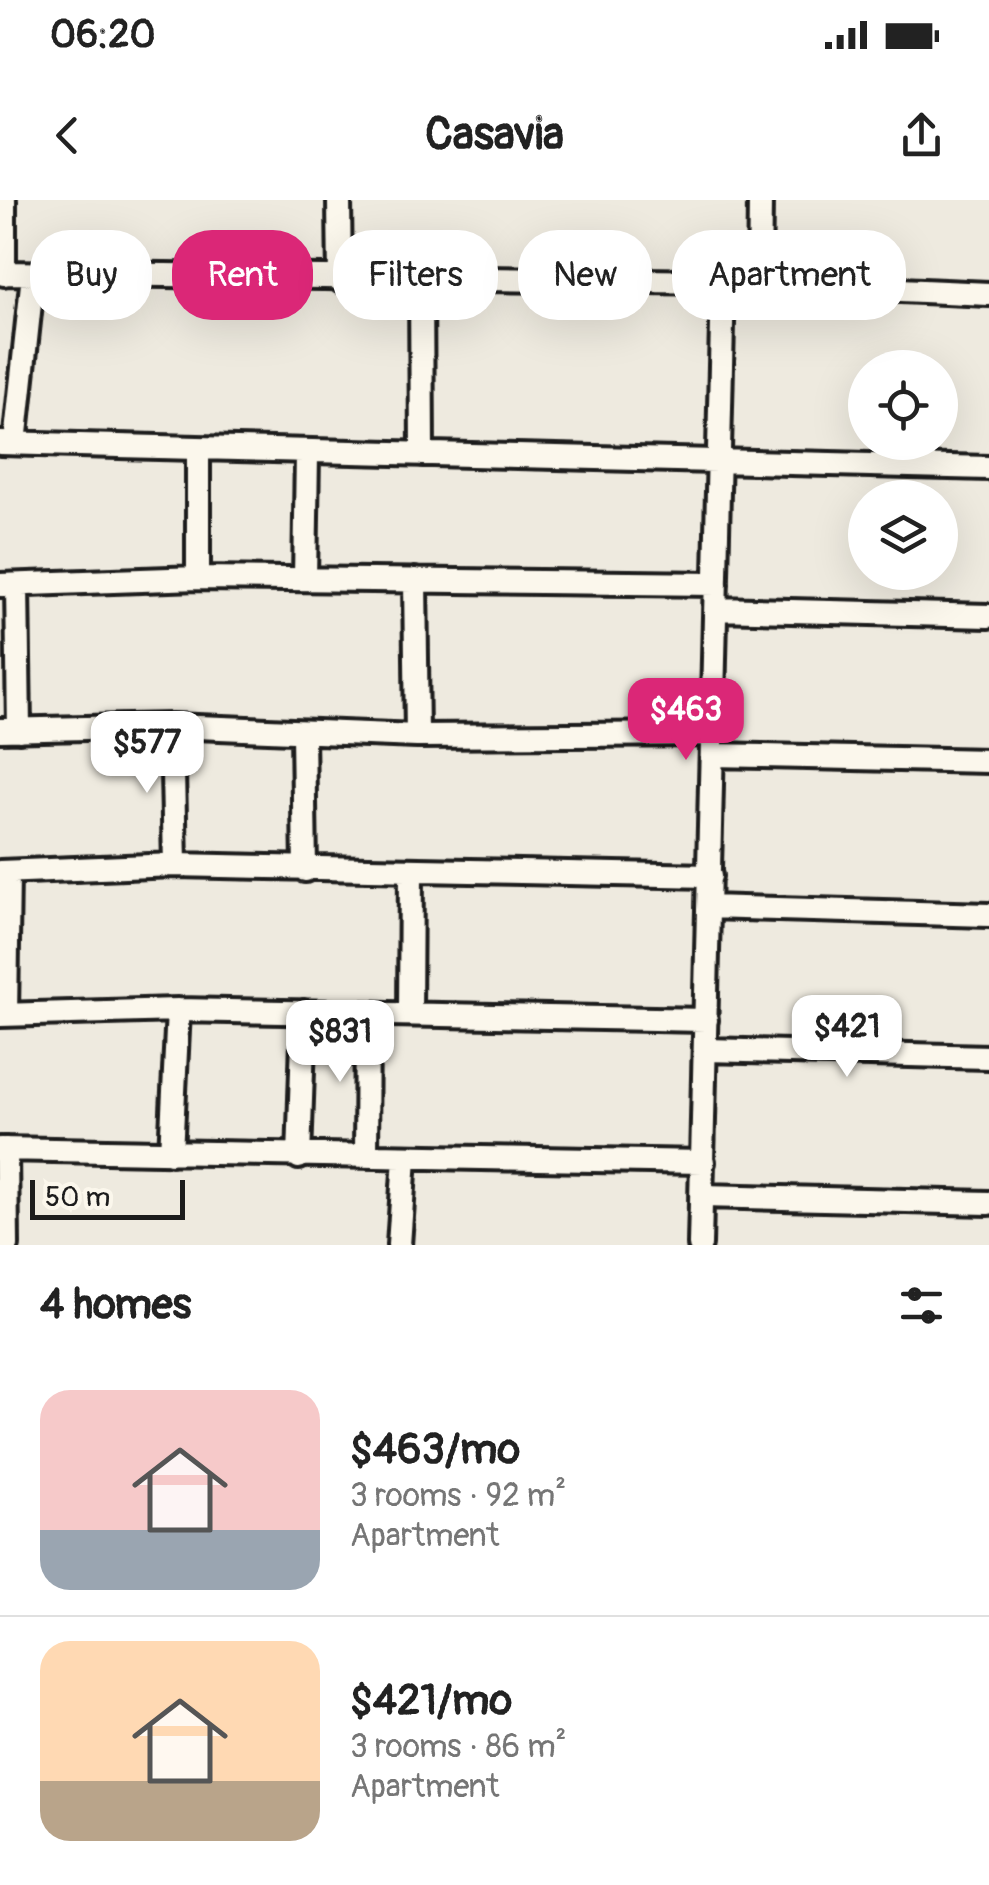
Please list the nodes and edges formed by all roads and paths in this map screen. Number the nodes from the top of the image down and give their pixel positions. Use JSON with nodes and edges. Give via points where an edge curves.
{"nodes":[{"id":1,"x":4,"y":200,"type":"edge"},
{"id":2,"x":340,"y":200,"type":"edge"},
{"id":3,"x":760,"y":200,"type":"edge"},
{"id":4,"x":340,"y":230,"type":"edge"},
{"id":5,"x":760,"y":230,"type":"edge"},
{"id":6,"x":2,"y":274,"type":"edge"},
{"id":7,"x":30,"y":274,"type":"edge"},
{"id":8,"x":152,"y":276,"type":"edge"},
{"id":9,"x":333,"y":280,"type":"edge"},
{"id":10,"x":498,"y":281,"type":"edge"},
{"id":11,"x":672,"y":282,"type":"edge"},
{"id":12,"x":906,"y":290,"type":"edge"},
{"id":13,"x":30,"y":294,"type":"edge"},
{"id":14,"x":989,"y":294,"type":"edge"},
{"id":15,"x":422,"y":320,"type":"edge"},
{"id":16,"x":723,"y":320,"type":"edge"},
{"id":17,"x":8,"y":443,"type":"edge"},
{"id":18,"x":198,"y":450,"type":"junction"},
{"id":19,"x":307,"y":454,"type":"junction"},
{"id":20,"x":422,"y":454,"type":"junction"},
{"id":21,"x":720,"y":461,"type":"junction"},
{"id":22,"x":989,"y":468,"type":"edge"},
{"id":23,"x":198,"y":578,"type":"junction"},
{"id":24,"x":305,"y":579,"type":"junction"},
{"id":25,"x":415,"y":580,"type":"junction"},
{"id":26,"x":716,"y":584,"type":"junction"},
{"id":27,"x":8,"y":586,"type":"edge"},
{"id":28,"x":716,"y":609,"type":"junction"},
{"id":29,"x":989,"y":616,"type":"edge"},
{"id":30,"x":172,"y":726,"type":"junction"},
{"id":31,"x":9,"y":730,"type":"edge"},
{"id":32,"x":302,"y":732,"type":"junction"},
{"id":33,"x":417,"y":736,"type":"junction"},
{"id":34,"x":713,"y":744,"type":"junction"},
{"id":35,"x":989,"y":760,"type":"edge"},
{"id":36,"x":175,"y":865,"type":"junction"},
{"id":37,"x":305,"y":870,"type":"junction"},
{"id":38,"x":411,"y":871,"type":"junction"},
{"id":39,"x":4,"y":872,"type":"edge"},
{"id":40,"x":710,"y":876,"type":"junction"},
{"id":41,"x":709,"y":908,"type":"junction"},
{"id":42,"x":989,"y":915,"type":"edge"},
{"id":43,"x":178,"y":1010,"type":"junction"},
{"id":44,"x":304,"y":1012,"type":"junction"},
{"id":45,"x":410,"y":1014,"type":"junction"},
{"id":46,"x":3,"y":1015,"type":"edge"},
{"id":47,"x":367,"y":1015,"type":"junction"},
{"id":48,"x":706,"y":1020,"type":"junction"},
{"id":49,"x":706,"y":1050,"type":"junction"},
{"id":50,"x":989,"y":1057,"type":"edge"},
{"id":51,"x":3,"y":1149,"type":"edge"},
{"id":52,"x":172,"y":1153,"type":"junction"},
{"id":53,"x":299,"y":1156,"type":"junction"},
{"id":54,"x":366,"y":1156,"type":"junction"},
{"id":55,"x":405,"y":1158,"type":"junction"},
{"id":56,"x":703,"y":1162,"type":"junction"},
{"id":57,"x":702,"y":1196,"type":"junction"},
{"id":58,"x":989,"y":1203,"type":"edge"},
{"id":59,"x":7,"y":1245,"type":"edge"},
{"id":60,"x":399,"y":1245,"type":"edge"},
{"id":61,"x":700,"y":1245,"type":"edge"}],
"edges":[{"from":1,"to":6,"type":"street"},
{"from":2,"to":4,"type":"street"},
{"from":3,"to":5,"type":"street"},
{"from":6,"to":7,"type":"street"},
{"from":8,"to":9,"type":"street"},
{"from":10,"to":11,"type":"street"},
{"from":12,"to":14,"type":"street"},
{"from":13,"to":17,"type":"street"},
{"from":15,"to":20,"type":"street"},
{"from":16,"to":21,"type":"street"},
{"from":17,"to":18,"type":"street"},
{"from":18,"to":19,"type":"street"},
{"from":18,"to":23,"type":"street"},
{"from":19,"to":20,"type":"street"},
{"from":19,"to":24,"type":"street"},
{"from":20,"to":21,"type":"street"},
{"from":21,"to":22,"type":"street"},
{"from":21,"to":26,"type":"street"},
{"from":23,"to":24,"type":"street"},
{"from":23,"to":27,"type":"street"},
{"from":24,"to":25,"type":"street"},
{"from":25,"to":26,"type":"street"},
{"from":25,"to":33,"type":"street"},
{"from":26,"to":28,"type":"street"},
{"from":27,"to":31,"type":"street"},
{"from":28,"to":29,"type":"street"},
{"from":28,"to":34,"type":"street"},
{"from":30,"to":31,"type":"street"},
{"from":30,"to":32,"type":"street"},
{"from":30,"to":36,"type":"street"},
{"from":32,"to":33,"type":"street"},
{"from":32,"to":37,"type":"street"},
{"from":33,"to":34,"type":"street"},
{"from":34,"to":35,"type":"street"},
{"from":34,"to":40,"type":"street"},
{"from":36,"to":37,"type":"street"},
{"from":36,"to":39,"type":"street"},
{"from":37,"to":38,"type":"street"},
{"from":38,"to":40,"type":"street"},
{"from":38,"to":45,"type":"street"},
{"from":39,"to":46,"type":"street"},
{"from":40,"to":41,"type":"street"},
{"from":41,"to":42,"type":"street"},
{"from":41,"to":48,"type":"street"},
{"from":43,"to":44,"type":"street"},
{"from":43,"to":46,"type":"street"},
{"from":43,"to":52,"type":"street"},
{"from":44,"to":47,"type":"street"},
{"from":44,"to":53,"type":"street"},
{"from":45,"to":47,"type":"street"},
{"from":45,"to":48,"type":"street"},
{"from":47,"to":54,"type":"street"},
{"from":48,"to":49,"type":"street"},
{"from":49,"to":50,"type":"street"},
{"from":49,"to":56,"type":"street"},
{"from":51,"to":52,"type":"street"},
{"from":51,"to":59,"type":"street"},
{"from":52,"to":53,"type":"street"},
{"from":53,"to":54,"type":"street"},
{"from":54,"to":55,"type":"street"},
{"from":55,"to":56,"type":"street"},
{"from":55,"to":60,"type":"street"},
{"from":56,"to":57,"type":"street"},
{"from":57,"to":58,"type":"street"},
{"from":57,"to":61,"type":"street"}]}
